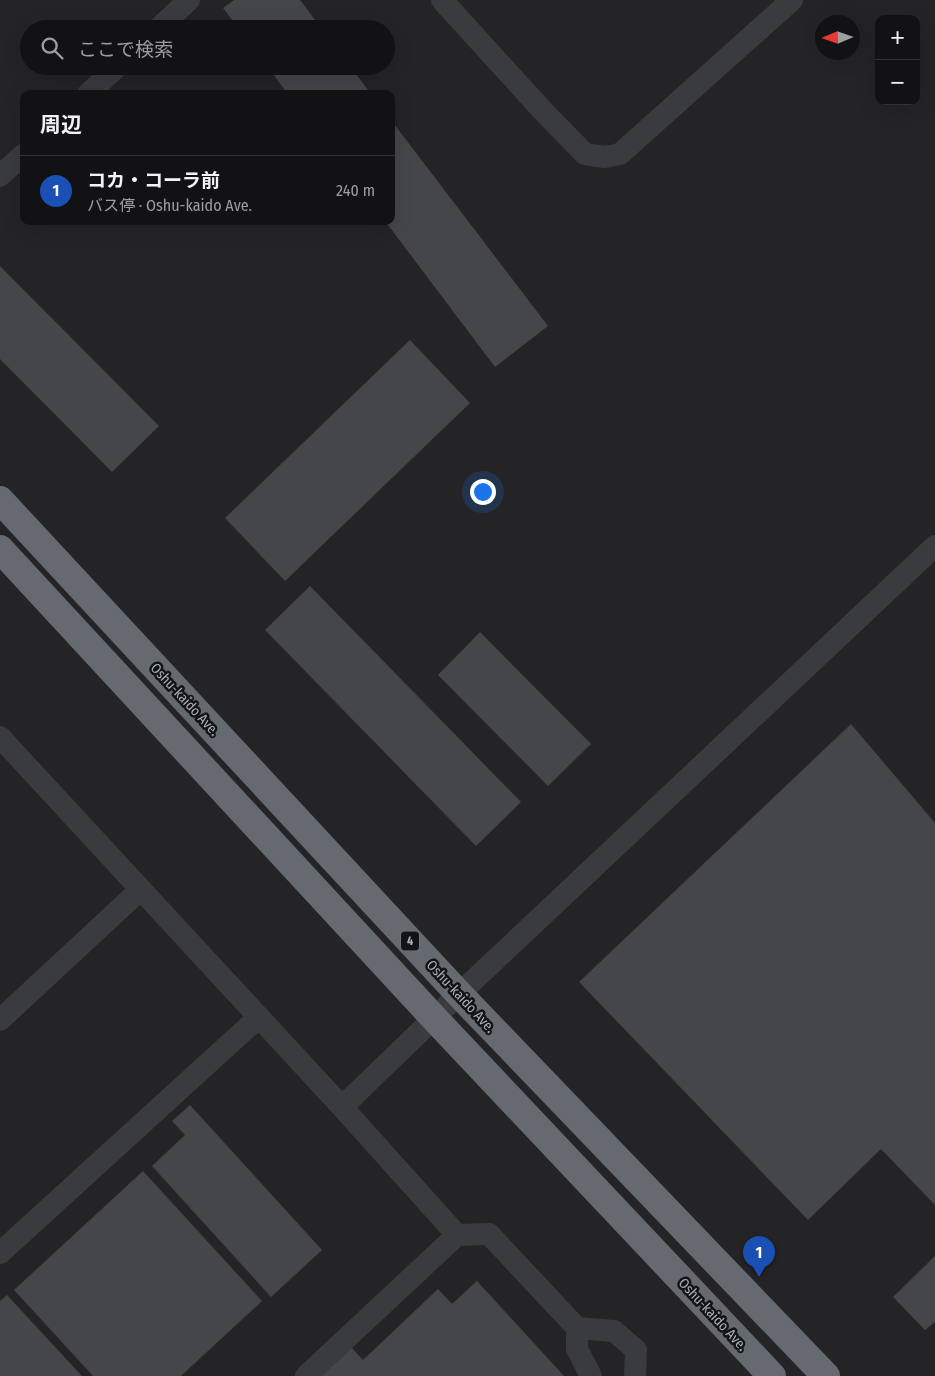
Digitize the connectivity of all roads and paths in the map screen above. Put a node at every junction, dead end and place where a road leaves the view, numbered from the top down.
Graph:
1 (190, 0) edge
2 (442, 0) edge
3 (792, 0) edge
4 (168, 20) edge
5 (108, 75) edge
6 (92, 90) edge
7 (20, 158) edge
8 (0, 176) edge
9 (0, 500) edge
10 (935, 546) edge
11 (0, 549) edge
12 (0, 737) edge
13 (140, 890) junction
14 (458, 994) junction
15 (259, 1017) junction
16 (434, 1018) junction
17 (0, 1020) edge
18 (342, 1107) junction
19 (457, 1236) junction
20 (0, 1253) edge
21 (577, 1328) junction
22 (306, 1376) edge
23 (591, 1376) edge
24 (635, 1376) edge
25 (772, 1376) edge
26 (826, 1376) edge

1 - 4 street
2 - 3 street
5 - 6 street
7 - 8 street
9 - 14 highway, Oshu-kaido Ave. / 4
10 - 14 street
11 - 16 highway, Oshu-kaido Ave.
12 - 13 street
13 - 15 street
13 - 17 street
14 - 16 street
14 - 26 highway, Oshu-kaido Ave. / 4
15 - 18 street
15 - 20 street
16 - 18 street
16 - 25 highway, Oshu-kaido Ave.
18 - 19 street
19 - 21 street
19 - 22 street
21 - 23 street
21 - 24 street

